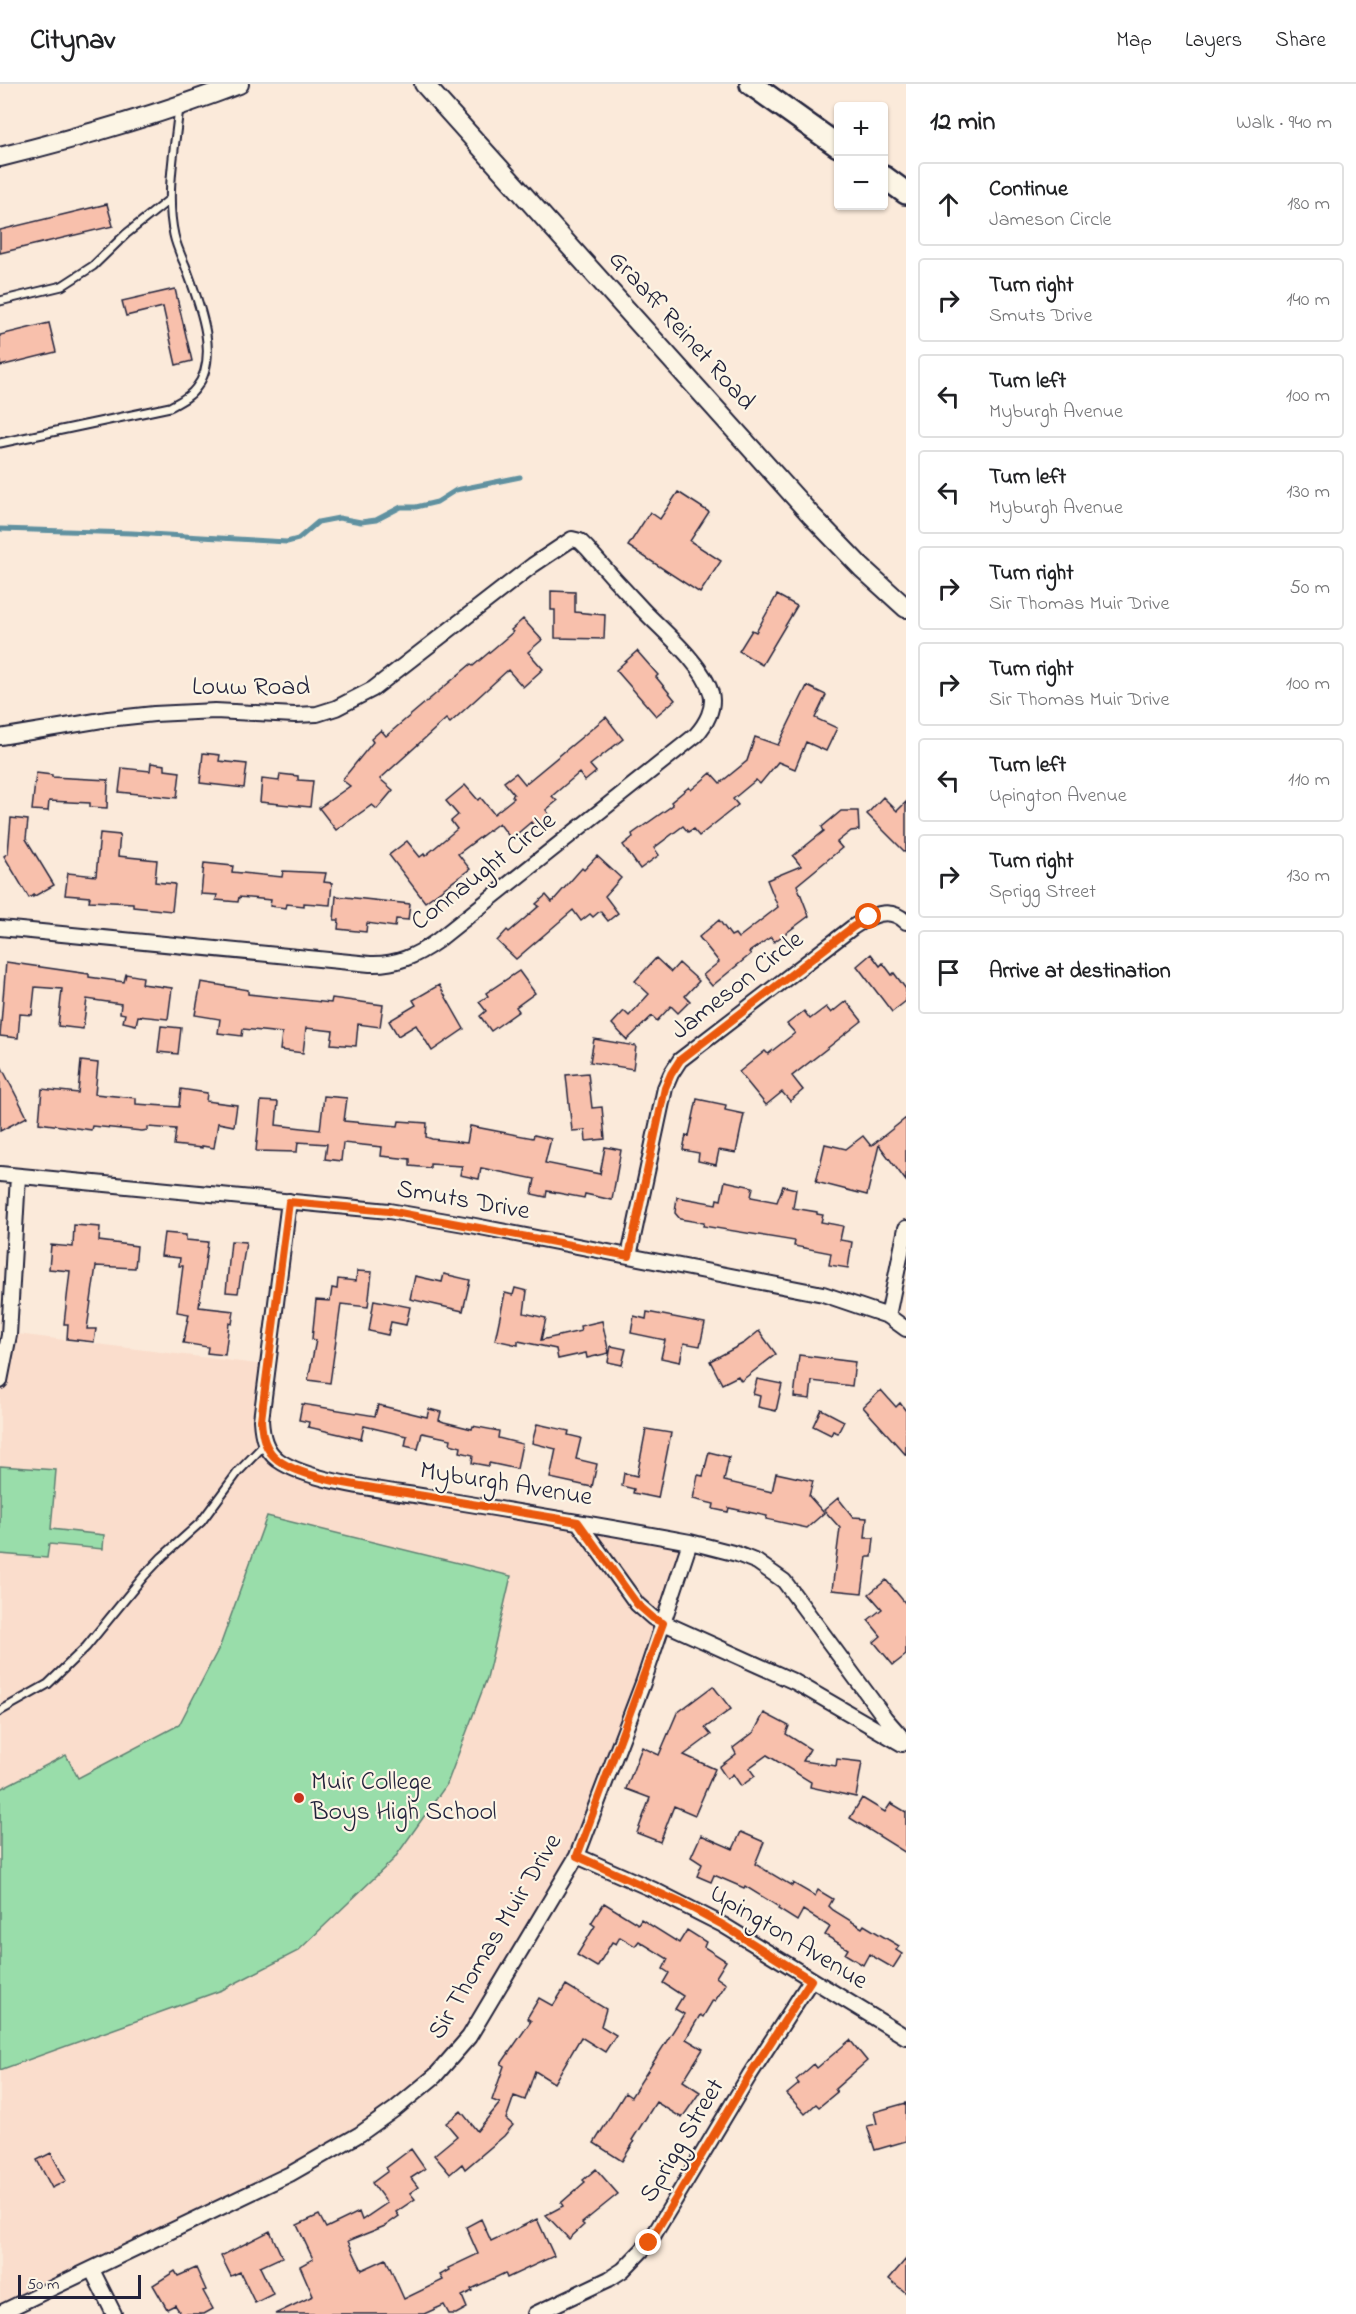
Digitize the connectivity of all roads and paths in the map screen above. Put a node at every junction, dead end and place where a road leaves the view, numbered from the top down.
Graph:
1 (239, 84) edge
2 (424, 84) edge
3 (752, 84) edge
4 (179, 107) junction
5 (834, 143) edge
6 (0, 157) edge
7 (888, 180) edge
8 (906, 193) edge
9 (170, 199) junction
10 (0, 301) edge
11 (0, 443) edge
12 (558, 547) joint
13 (906, 608) edge
14 (0, 737) edge
15 (906, 922) edge
16 (0, 928) edge
17 (0, 1174) edge
18 (18, 1176) junction
19 (289, 1202) junction
20 (906, 1228) edge
21 (629, 1256) junction
22 (888, 1316) junction
23 (906, 1329) edge
24 (0, 1381) edge
25 (265, 1444) junction
26 (578, 1522) junction
27 (690, 1542) junction
28 (663, 1623) junction
29 (0, 1711) edge
30 (906, 1744) edge
31 (577, 1856) junction
32 (811, 1980) junction
33 (906, 2037) edge
34 (92, 2270) junction
35 (0, 2313) edge
36 (114, 2314) edge
37 (535, 2314) edge

1 - 4 main road
2 - 13 main road, Graaff Reinet Road
3 - 5 main road
4 - 6 main road
4 - 9 lane
7 - 8 main road
9 - 10 lane
9 - 11 lane
12 - 14 street, Louw Road
12 - 16 street, Connaught Circle
15 - 21 street, Jameson Circle
17 - 18 street, Smuts Drive
18 - 19 street, Smuts Drive
18 - 24 street
19 - 21 street, Smuts Drive
19 - 25 street
20 - 22 street
21 - 22 street, Smuts Drive
22 - 23 street, Smuts Drive
25 - 26 street, Myburgh Avenue
25 - 29 lane
26 - 27 street, Myburgh Avenue
26 - 28 street
27 - 28 street, Sir Thomas Muir Drive
27 - 30 street, Myburgh Avenue
28 - 30 street
28 - 31 street, Sir Thomas Muir Drive
31 - 32 street, Upington Avenue
31 - 34 street, Sir Thomas Muir Drive
32 - 33 street, Upington Avenue
32 - 37 street, Sprigg Street
34 - 35 street, Sir Thomas Muir Drive
34 - 36 street

